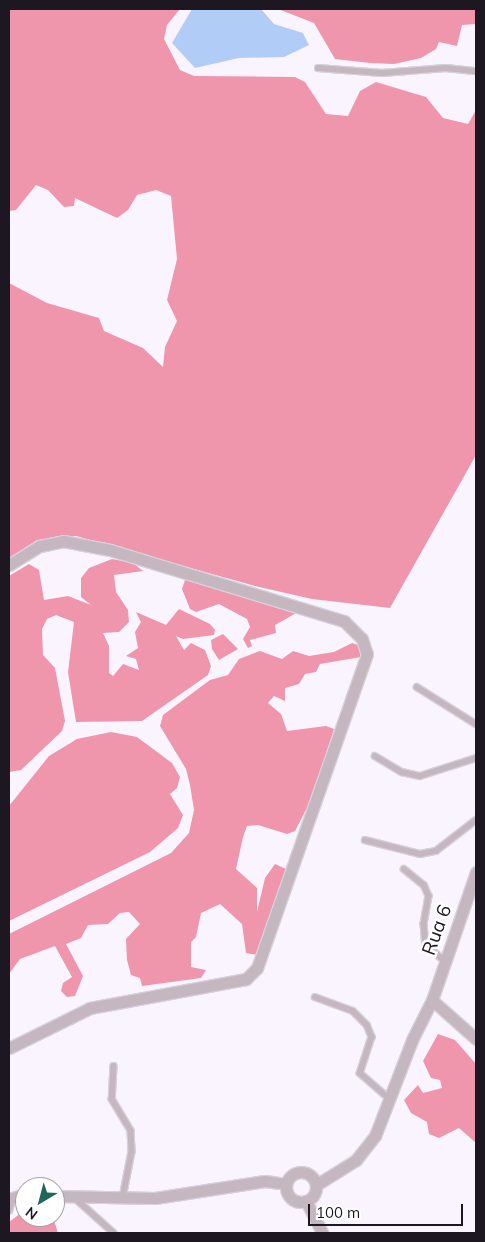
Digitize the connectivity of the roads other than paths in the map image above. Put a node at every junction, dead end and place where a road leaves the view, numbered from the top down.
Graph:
1 (318, 68) dead end
2 (476, 71) edge
3 (9, 565) edge
4 (417, 687) dead end
5 (476, 724) edge
6 (375, 756) dead end
7 (476, 758) edge
8 (476, 820) edge
9 (365, 840) dead end
10 (404, 869) dead end
11 (476, 872) edge
12 (445, 961) junction
13 (315, 997) dead end
14 (432, 1000) junction
15 (476, 1038) edge
16 (9, 1048) edge
17 (114, 1066) dead end
18 (390, 1098) junction
19 (286, 1184) junction
20 (316, 1185) junction
21 (65, 1197) edge
22 (73, 1197) junction
23 (11, 1198) edge
24 (123, 1198) junction
25 (306, 1201) junction
26 (9, 1211) edge
27 (114, 1233) edge
28 (322, 1233) edge

1 - 2 lane
3 - 16 street
4 - 5 lane
6 - 7 lane
8 - 9 lane
10 - 12 lane
11 - 12 street, Rua 6
12 - 14 street, Rua 6
13 - 18 lane
14 - 15 street
14 - 18 street, Rua 6
17 - 24 lane
18 - 20 street, Rua 6
19 - 20 street
19 - 24 street
19 - 25 street
20 - 25 street
21 - 22 street
22 - 24 street
22 - 27 lane
23 - 26 lane
25 - 28 street

